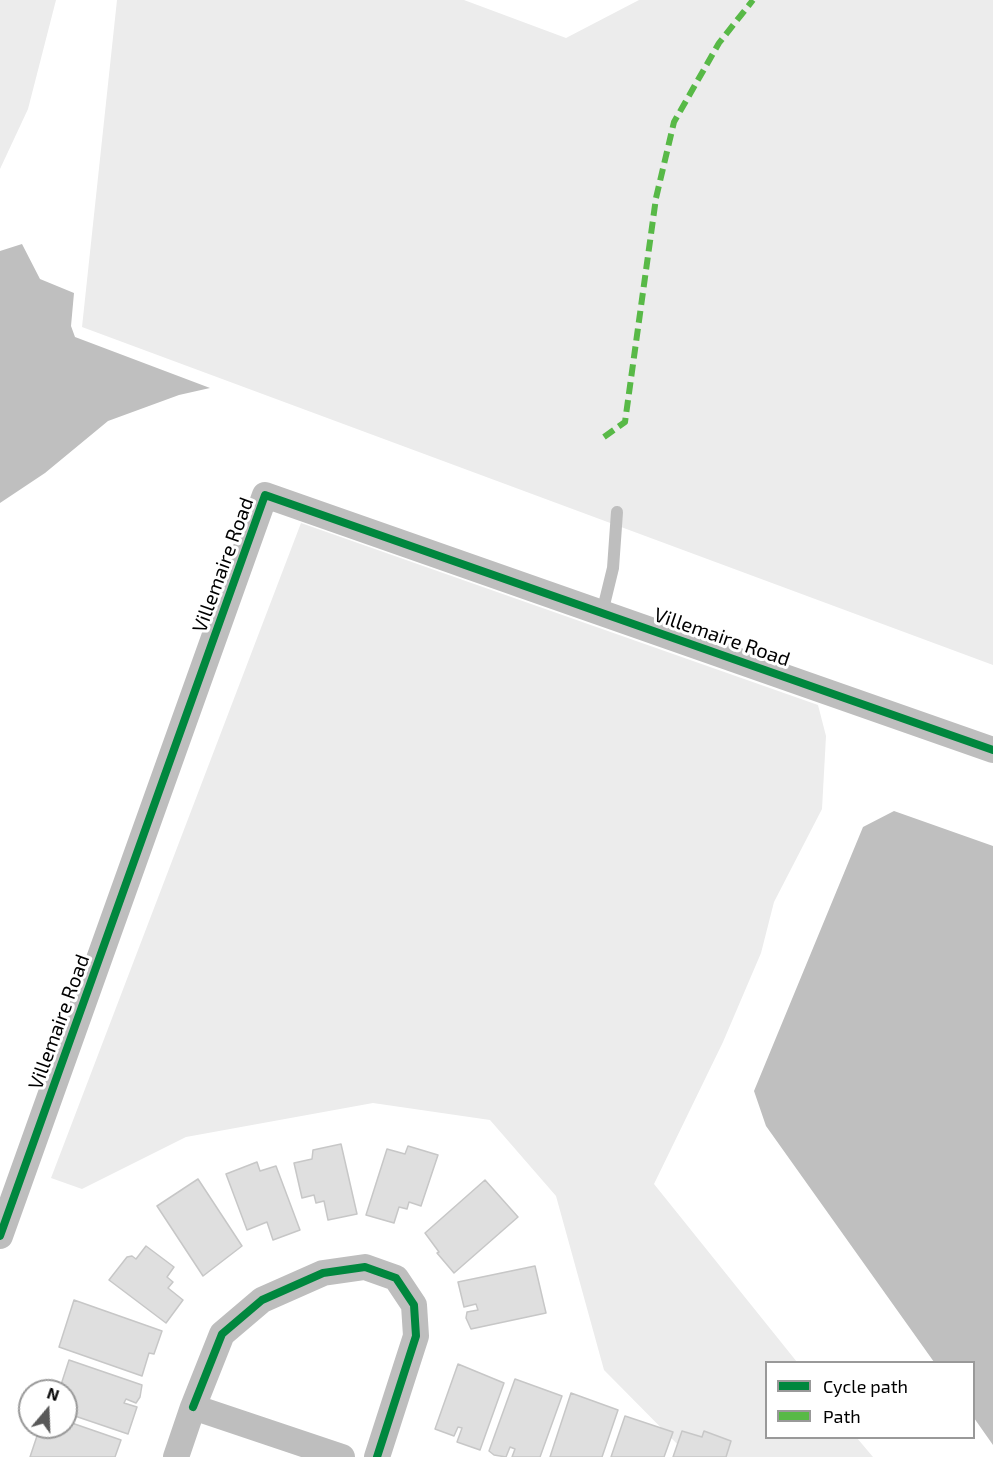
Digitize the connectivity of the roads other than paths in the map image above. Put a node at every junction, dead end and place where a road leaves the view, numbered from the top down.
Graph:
1 (617, 512) dead end
2 (602, 613) junction
3 (993, 750) edge
4 (0, 1236) edge
5 (193, 1407) junction
6 (176, 1457) edge
7 (342, 1457) edge
8 (377, 1457) edge

1 - 2 lane
2 - 3 street, Villemaire Road
2 - 4 street, Villemaire Road
5 - 6 street
5 - 7 street
5 - 8 street

